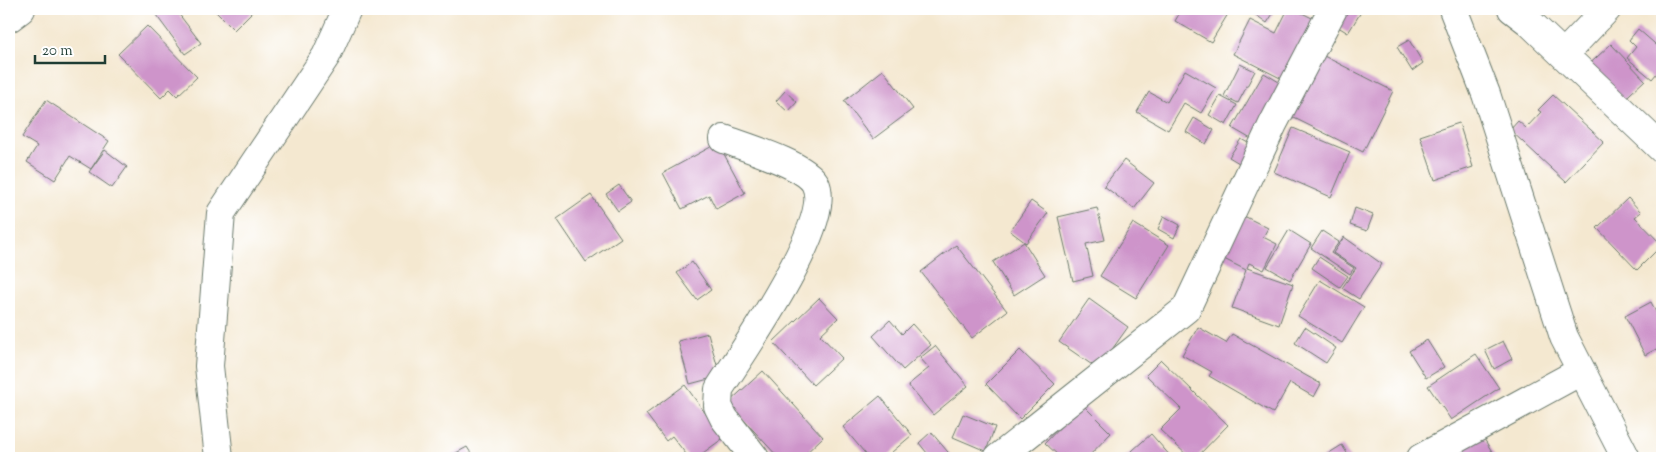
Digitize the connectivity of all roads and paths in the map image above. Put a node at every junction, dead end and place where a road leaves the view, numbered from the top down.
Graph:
1 (21, 9) edge
2 (348, 9) edge
3 (1333, 9) edge
4 (1453, 9) edge
5 (1512, 9) edge
6 (1606, 9) edge
7 (9, 18) edge
8 (1564, 54) junction
9 (724, 139) dead end
10 (1662, 149) edge
11 (1581, 371) junction
12 (219, 458) edge
13 (755, 458) edge
14 (998, 458) edge
15 (1421, 458) edge
16 (1626, 458) edge

1 - 7 street
2 - 12 street
3 - 14 street
4 - 11 street
5 - 8 street
6 - 8 street
8 - 10 street
9 - 13 street
11 - 15 street
11 - 16 street

